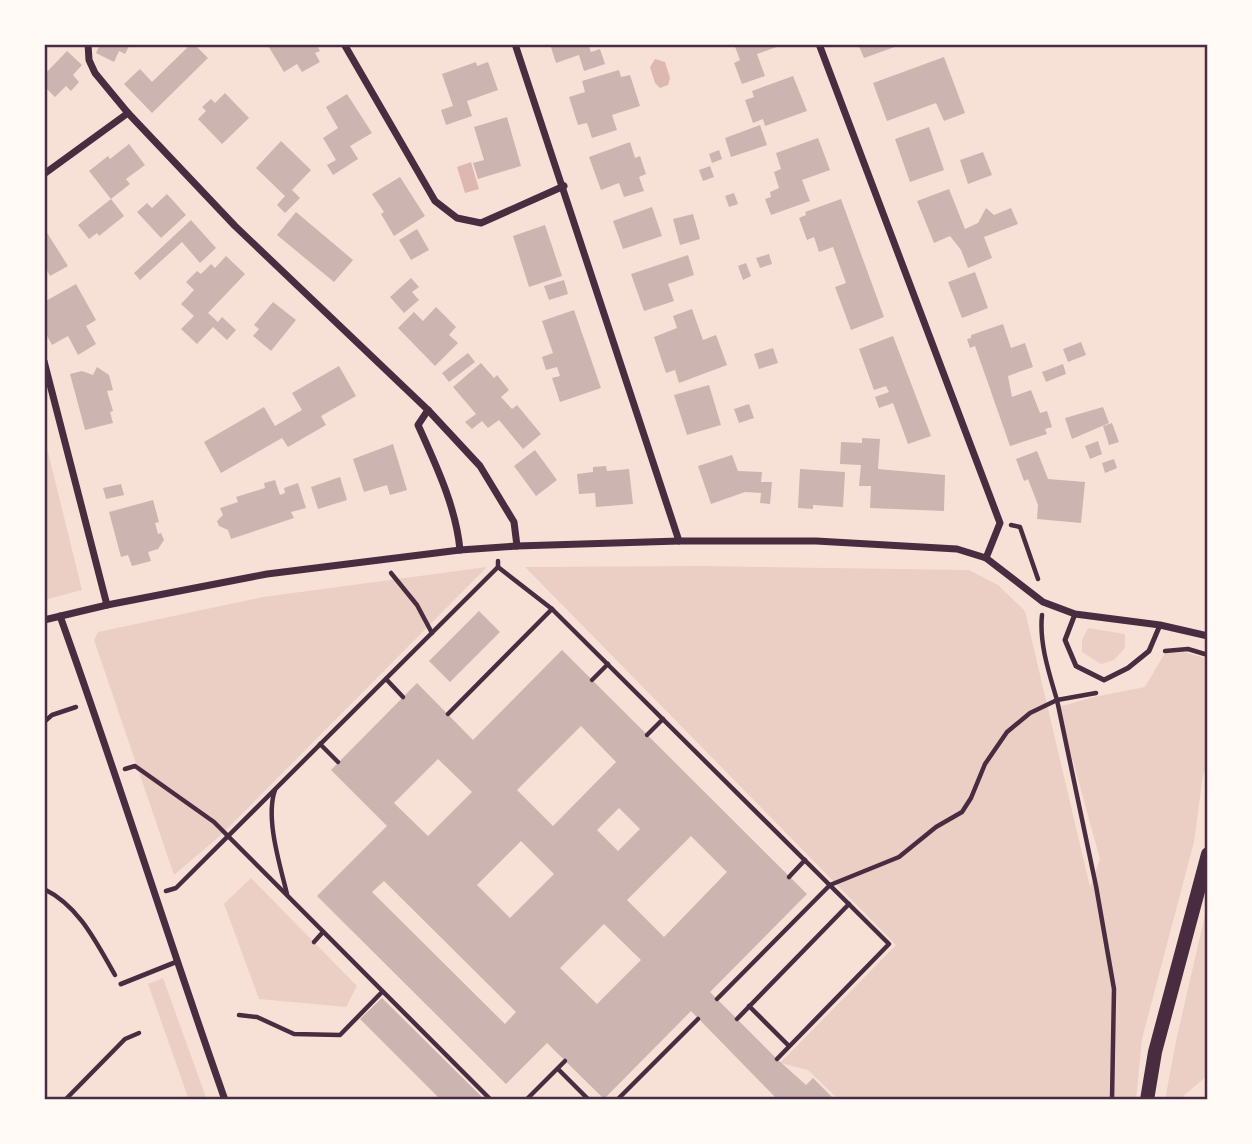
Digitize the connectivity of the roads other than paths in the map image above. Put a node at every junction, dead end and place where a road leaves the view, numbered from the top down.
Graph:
1 (88, 44) edge
2 (344, 44) edge
3 (515, 44) edge
4 (819, 44) edge
5 (128, 113) junction
6 (44, 174) edge
7 (564, 186) junction
8 (44, 360) edge
9 (428, 410) junction
10 (679, 541) junction
11 (517, 546) junction
12 (460, 550) junction
13 (986, 558) junction
14 (107, 605) junction
15 (1075, 614) junction
16 (60, 616) junction
17 (44, 620) edge
18 (1160, 625) junction
19 (1208, 636) edge
20 (1208, 854) edge
21 (176, 962) junction
22 (121, 984) road end
23 (225, 1100) edge
24 (1147, 1100) edge

1 - 5 street
2 - 7 street
3 - 7 street
4 - 13 street
5 - 6 street
5 - 9 street
7 - 10 street
8 - 14 street
9 - 11 street
9 - 12 street
10 - 11 street
10 - 13 street
11 - 12 street
12 - 14 street
13 - 15 street
14 - 16 street
15 - 18 street
15 - 18 lane
16 - 17 street
16 - 21 street
18 - 19 street
20 - 24 main road
21 - 22 lane
21 - 23 street

